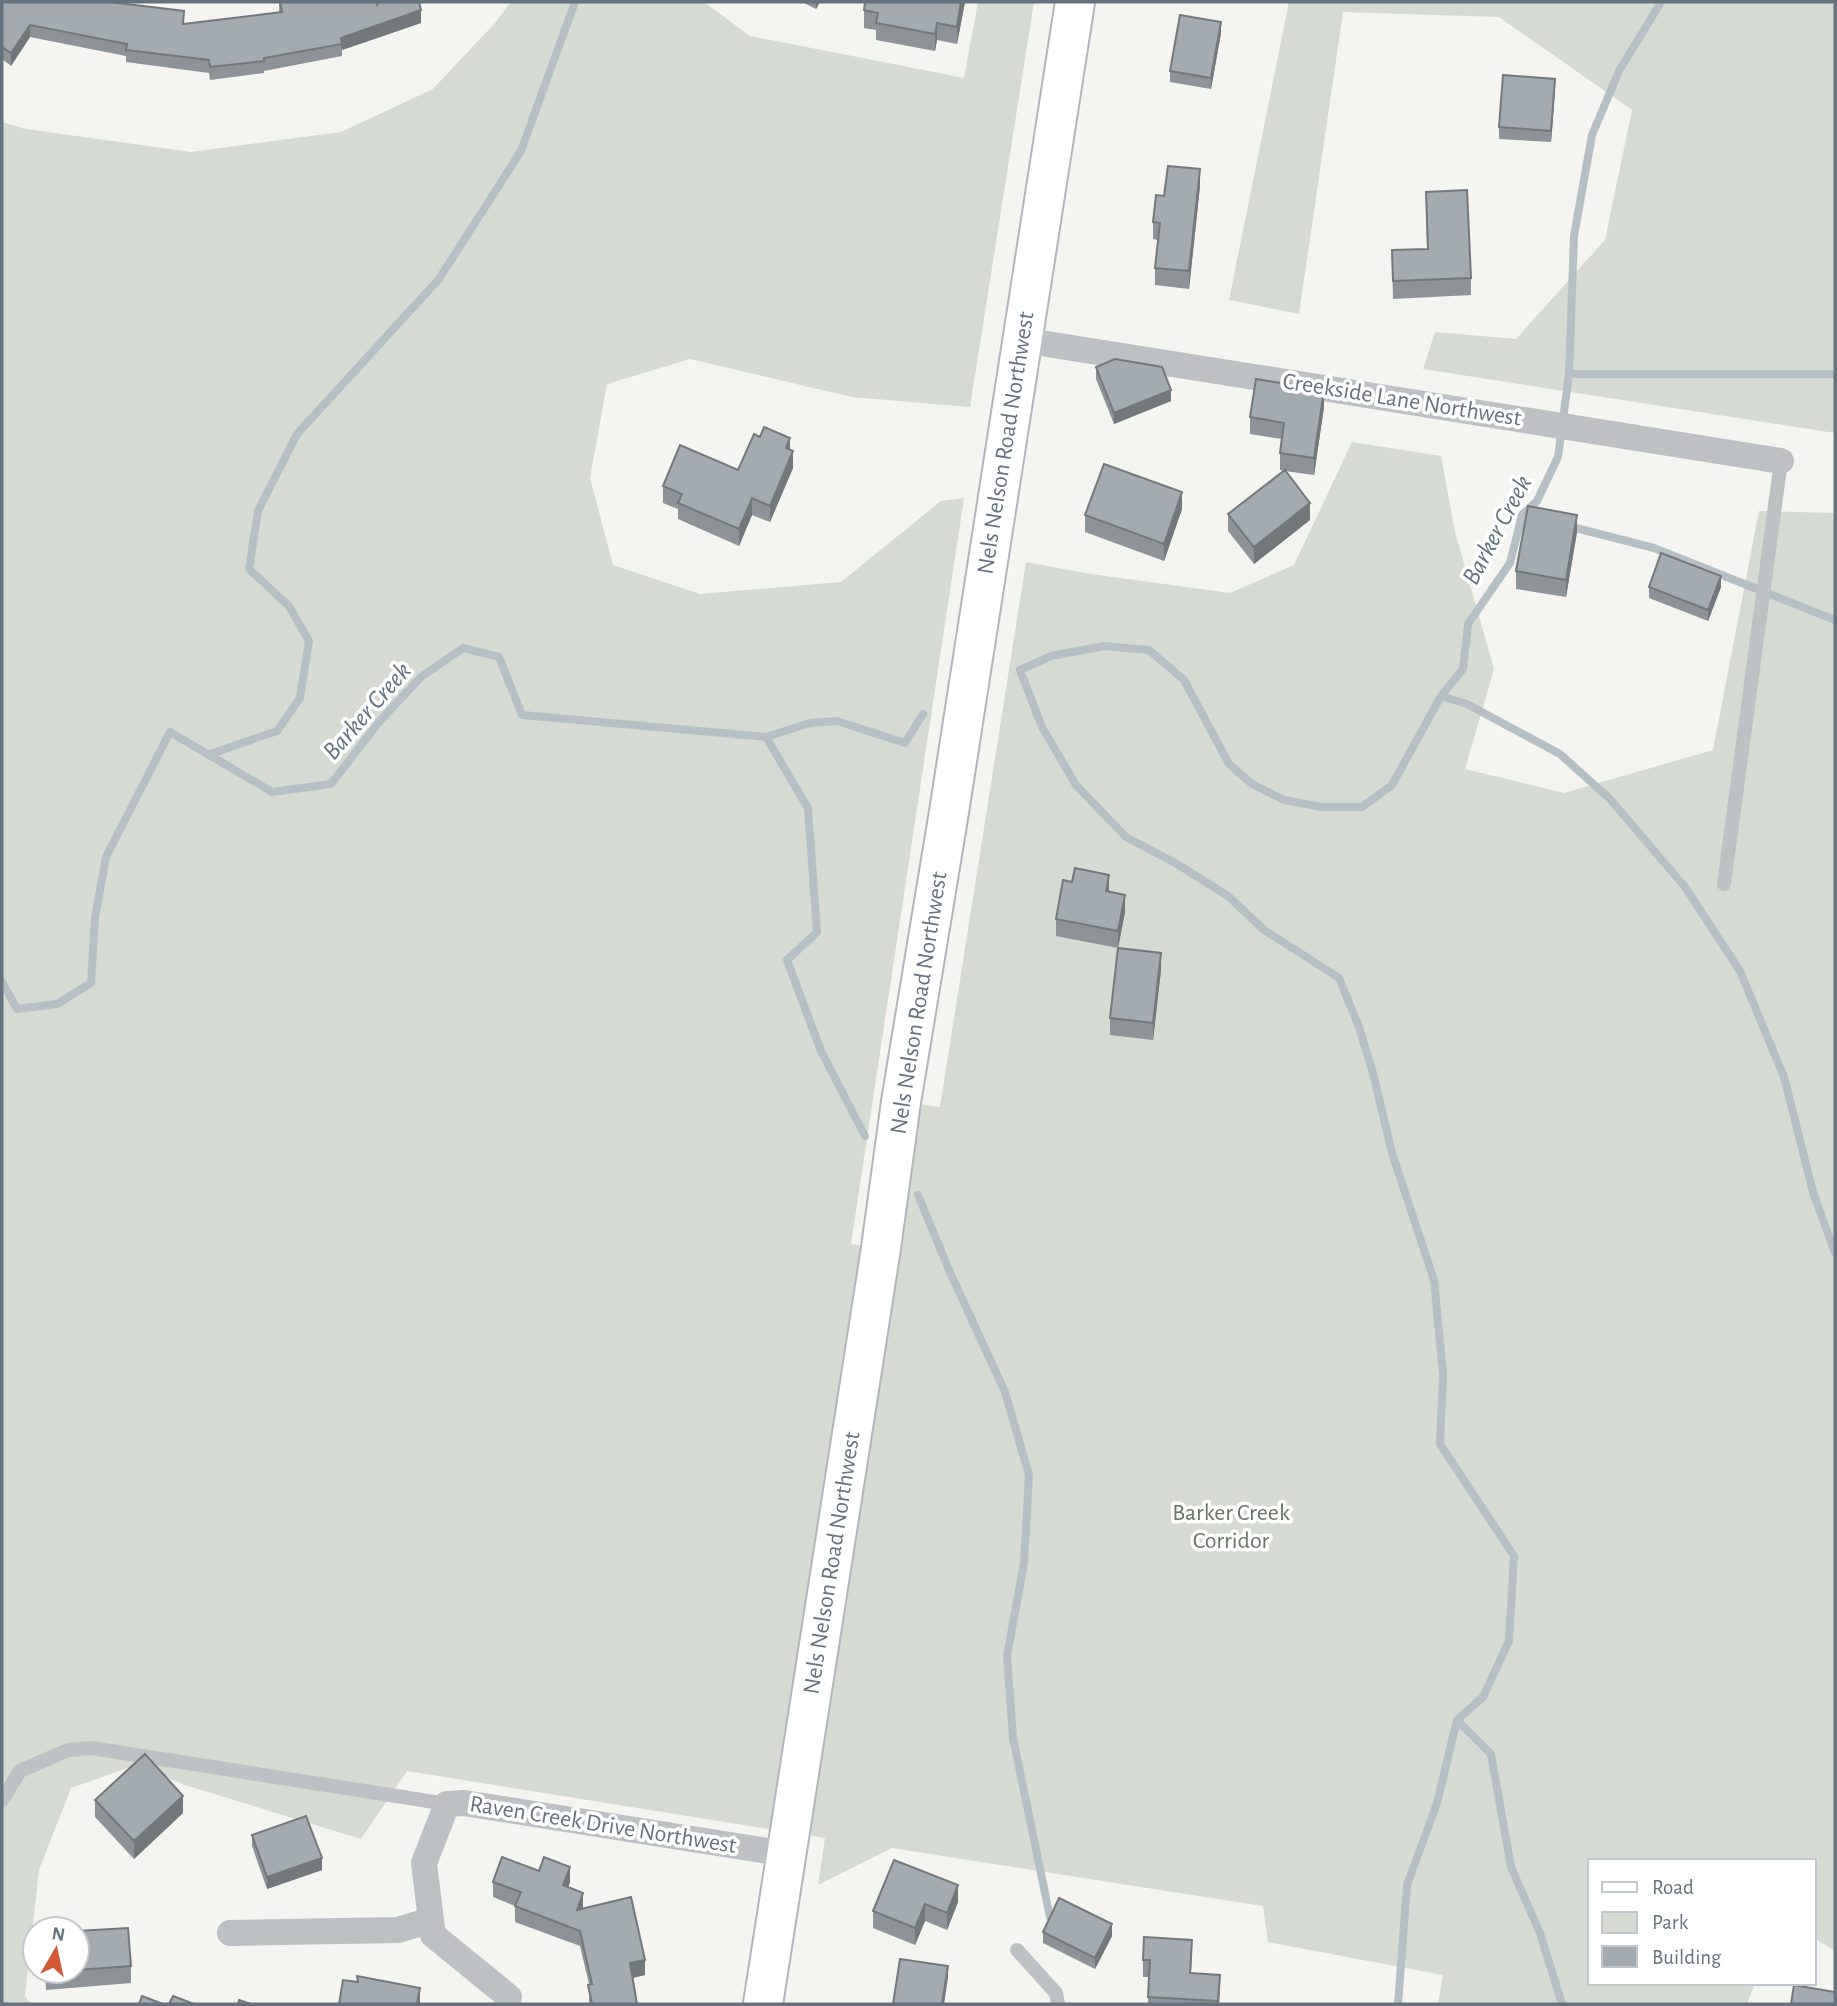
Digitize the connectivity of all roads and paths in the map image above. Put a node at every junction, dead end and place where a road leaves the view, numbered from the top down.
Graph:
1 (1075, 2) edge
2 (1022, 340) junction
3 (1782, 461) joint
4 (1724, 884) dead end
5 (2, 1800) edge
6 (447, 1804) junction
7 (787, 1854) junction
8 (432, 1927) junction
9 (230, 1933) dead end
10 (1017, 1950) dead end
11 (509, 1997) dead end
12 (763, 2004) edge
13 (1058, 2004) edge

1 - 2 street, Nels Nelson Road Northwest
2 - 3 street, Creekside Lane Northwest
2 - 7 street, Nels Nelson Road Northwest
3 - 4 lane
5 - 6 lane
6 - 7 street, Raven Creek Drive Northwest
6 - 8 street, Raven Creek Drive Northwest
7 - 12 street, Nels Nelson Road Northwest
8 - 9 street
8 - 11 street
10 - 13 lane

